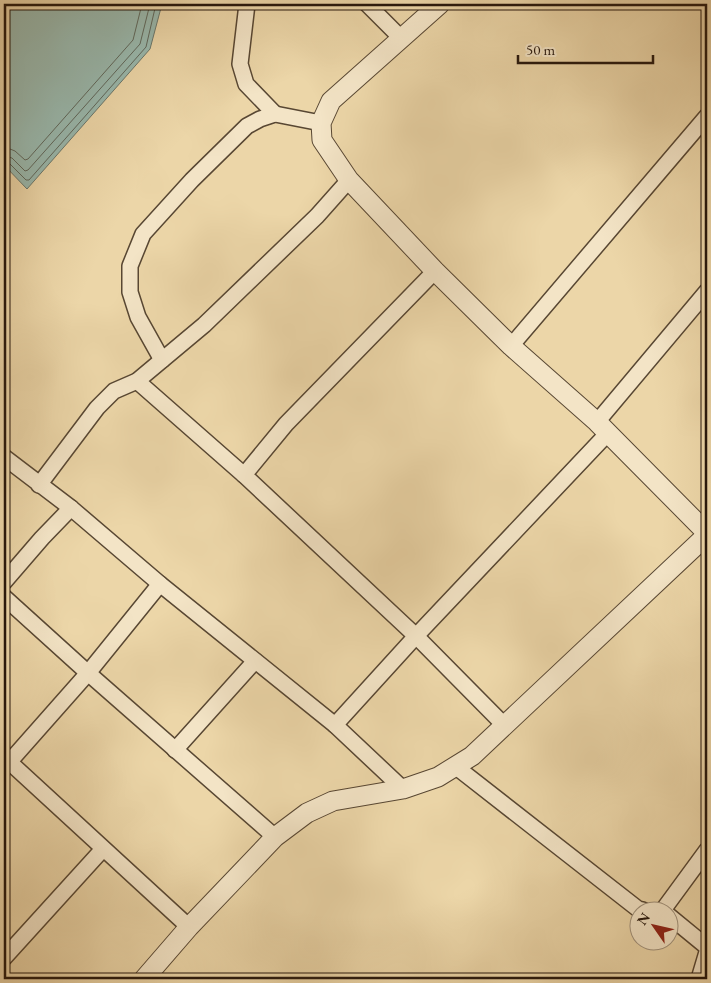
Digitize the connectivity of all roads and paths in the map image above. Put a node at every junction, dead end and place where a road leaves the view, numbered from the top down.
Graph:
1 (247, 4) edge
2 (367, 4) edge
3 (440, 4) edge
4 (401, 38) junction
5 (275, 114) junction
6 (707, 116) edge
7 (321, 123) junction
8 (349, 180) junction
9 (435, 271) junction
10 (707, 291) edge
11 (511, 346) junction
12 (162, 360) junction
13 (137, 380) junction
14 (603, 428) junction
15 (4, 457) edge
16 (244, 475) junction
17 (39, 485) junction
18 (71, 508) junction
19 (707, 534) edge
20 (4, 582) edge
21 (160, 584) junction
22 (4, 597) edge
23 (416, 636) junction
24 (255, 661) junction
25 (88, 673) junction
26 (335, 725) junction
27 (504, 726) junction
28 (175, 750) junction
29 (5, 762) edge
30 (455, 766) junction
31 (403, 789) junction
32 (275, 837) junction
33 (103, 850) junction
34 (707, 850) edge
35 (670, 900) edge
36 (628, 901) edge
37 (678, 923) edge
38 (189, 927) junction
39 (707, 947) edge
40 (707, 952) edge
41 (4, 958) edge
42 (144, 979) edge
43 (699, 979) edge

1 - 5 street
2 - 4 street
3 - 4 street
4 - 7 street
5 - 7 street
5 - 12 street
6 - 11 street
7 - 8 street
8 - 9 street
8 - 12 street
9 - 11 street
9 - 16 street
10 - 14 street
11 - 14 street
12 - 13 street
13 - 16 street
13 - 17 street
14 - 19 street
14 - 23 street
15 - 17 street
16 - 23 street
17 - 18 street
18 - 20 street
18 - 21 street
19 - 27 street
21 - 24 street
21 - 25 street
22 - 25 street
23 - 26 street
23 - 27 street
24 - 26 street
24 - 28 street
25 - 28 street
25 - 29 street
26 - 31 street
27 - 30 street
28 - 32 street
29 - 33 street
30 - 31 street
30 - 36 street
31 - 32 street
32 - 38 street
33 - 38 street
33 - 41 street
34 - 35 street
37 - 39 street
38 - 42 street
40 - 43 street

